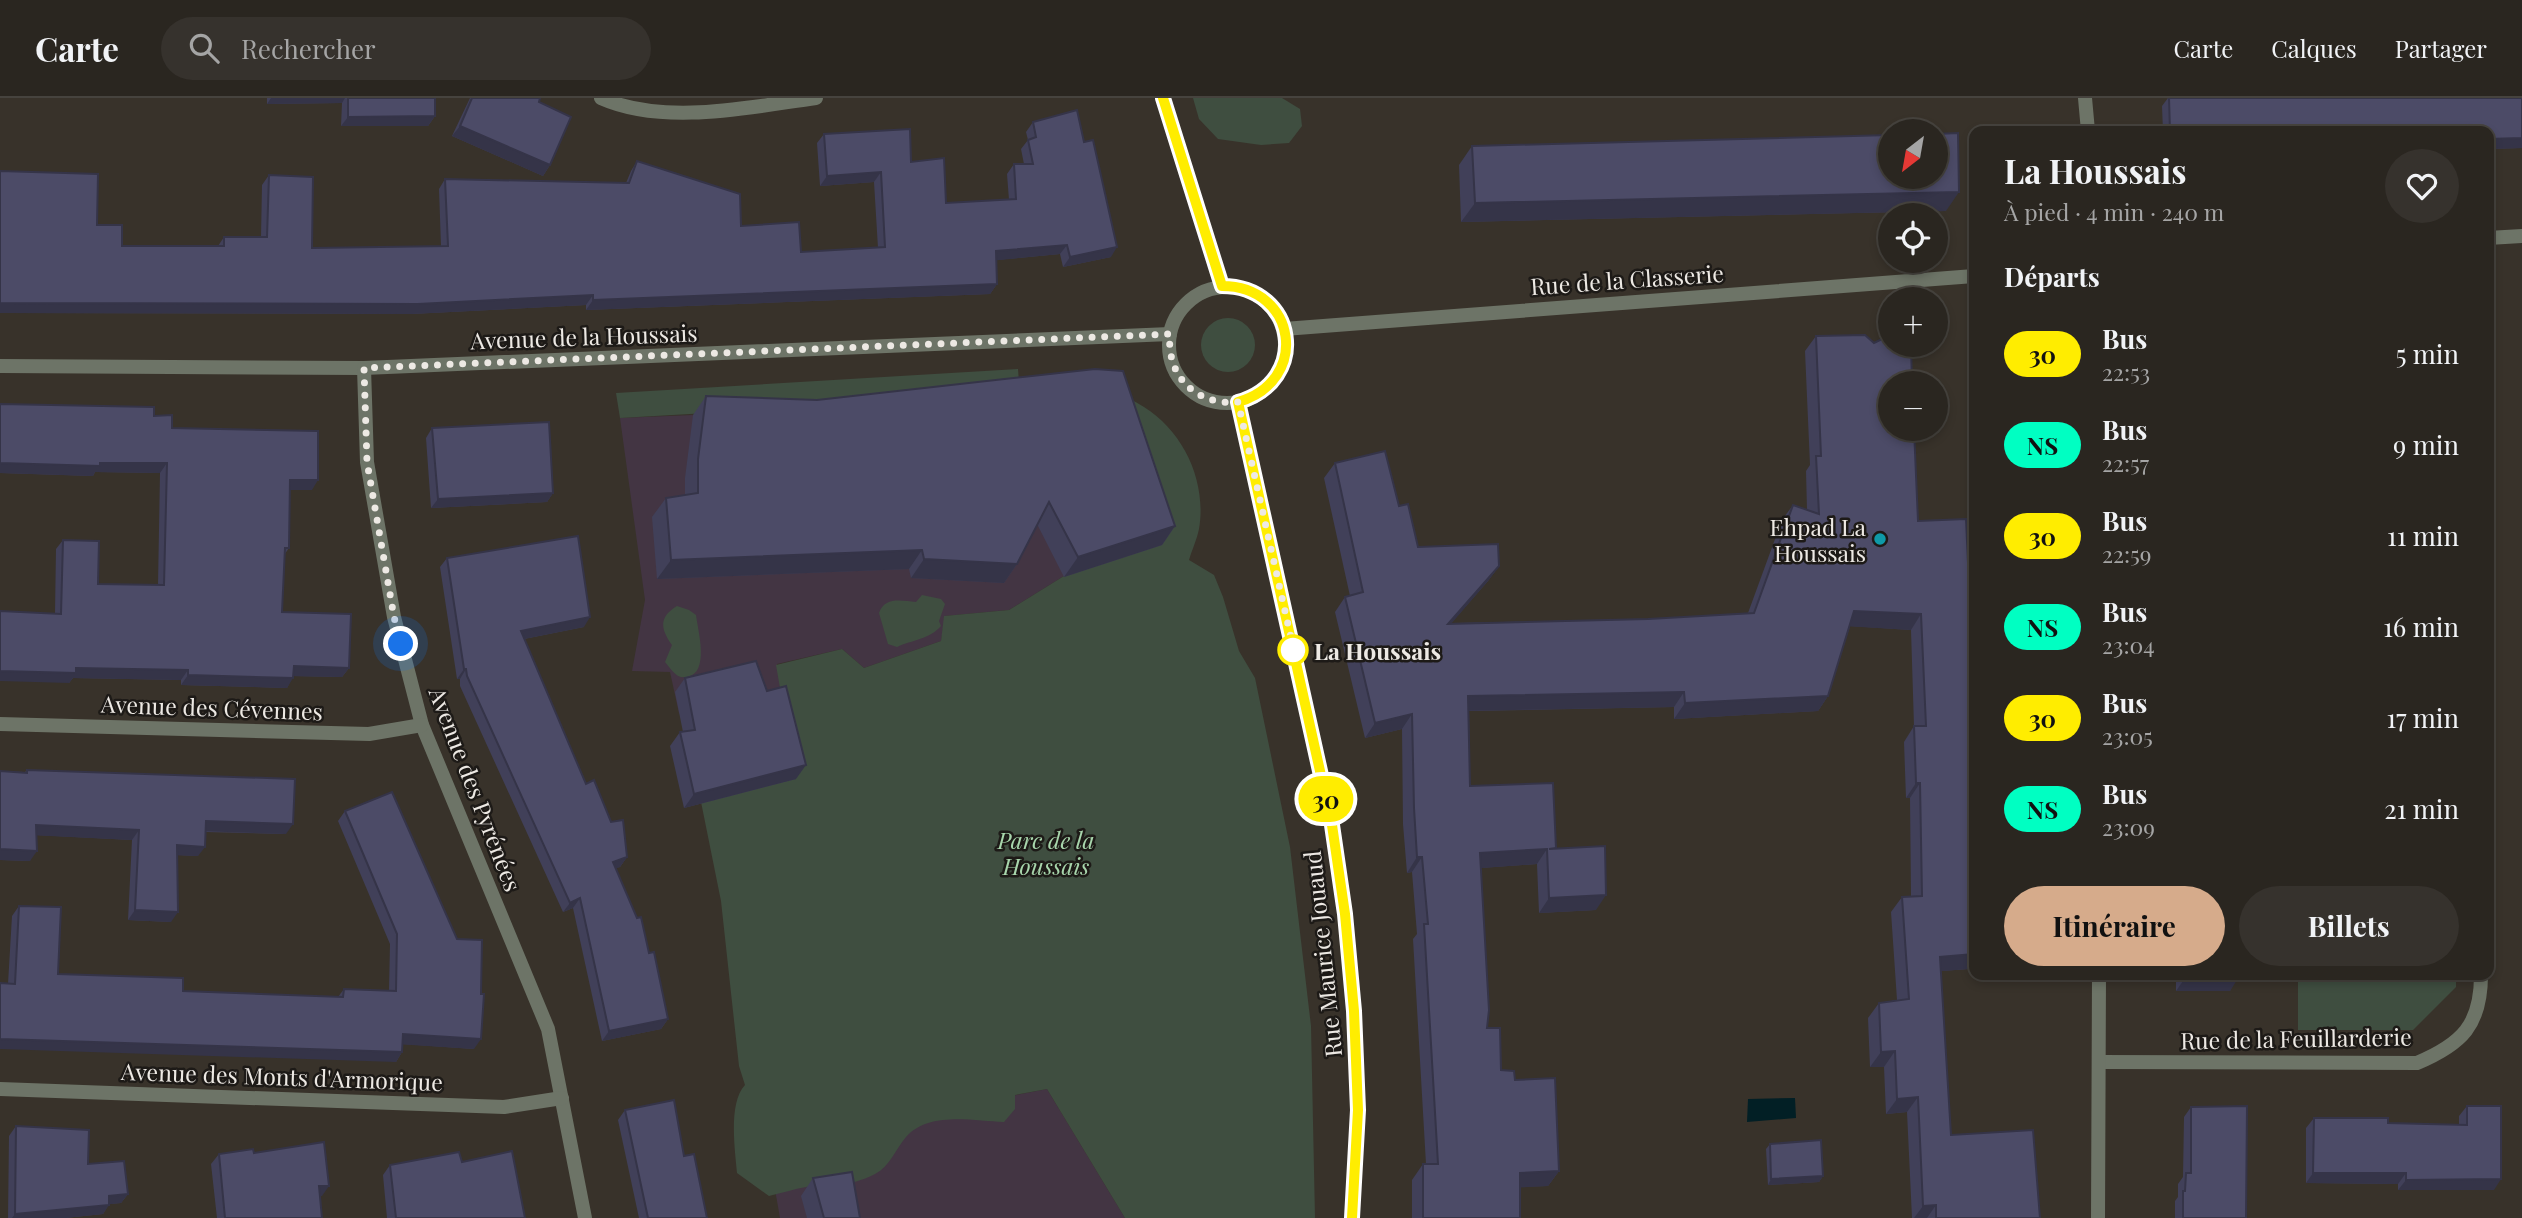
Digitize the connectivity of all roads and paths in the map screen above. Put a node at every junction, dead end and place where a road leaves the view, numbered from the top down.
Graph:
1 (601, 98) edge
2 (816, 98) edge
3 (1163, 98) edge
4 (2085, 98) edge
5 (2088, 126) edge
6 (2522, 236) edge
7 (2494, 238) edge
8 (1969, 276) edge
9 (1222, 286) junction
10 (1284, 329) junction
11 (1170, 334) junction
12 (0, 366) edge
13 (364, 368) junction
14 (1238, 402) junction
15 (0, 724) edge
16 (422, 725) junction
17 (2099, 980) edge
18 (2481, 980) edge
19 (2099, 1062) junction
20 (0, 1089) edge
21 (562, 1098) junction
22 (585, 1218) edge
23 (1352, 1218) edge
24 (2098, 1218) edge

1 - 2 street
3 - 9 street
4 - 5 street
6 - 7 street
8 - 10 street, Rue de la Classerie
9 - 10 street
9 - 11 street
10 - 14 street
11 - 13 street, Avenue de la Houssais
11 - 14 street
12 - 13 street, Avenue de la Houssais
13 - 16 street, Avenue des Pyrénées
14 - 23 street, Rue Maurice Jouaud
15 - 16 street, Avenue des Cévennes
16 - 21 street, Avenue des Pyrénées
17 - 19 street
18 - 19 street, Rue de la Feuillarderie
19 - 24 street
20 - 21 street, Avenue des Monts d'Armorique
21 - 22 street, Avenue des Pyrénées

